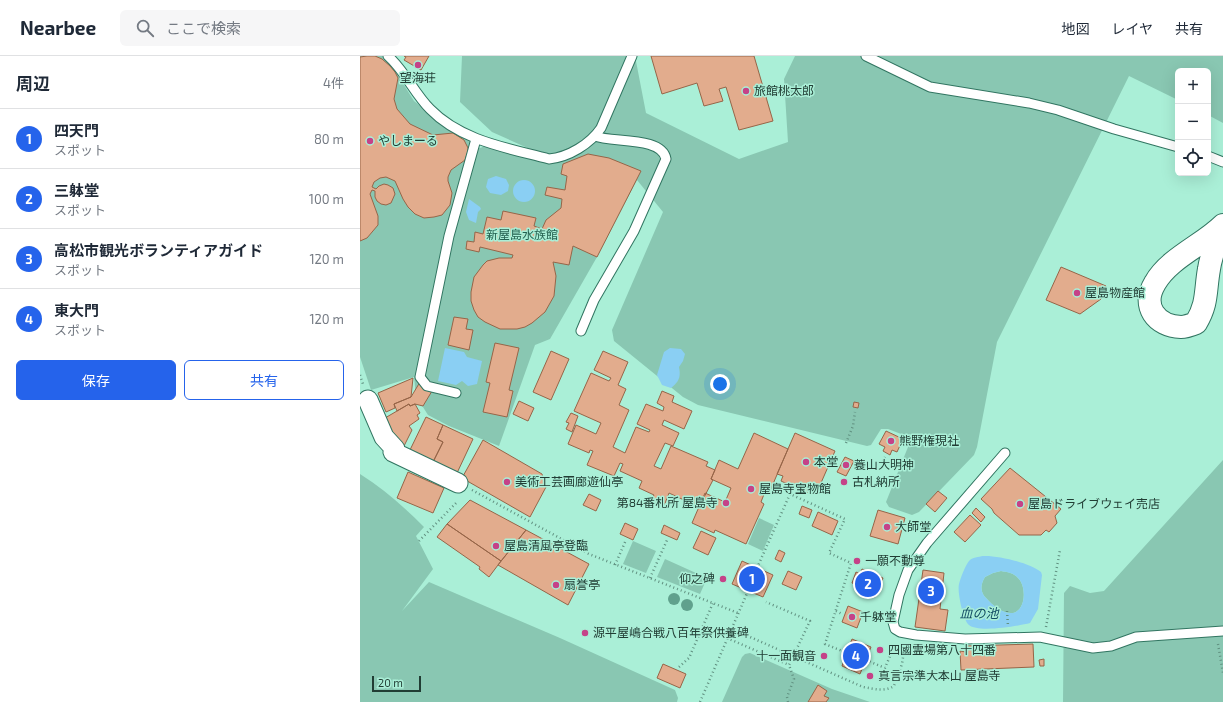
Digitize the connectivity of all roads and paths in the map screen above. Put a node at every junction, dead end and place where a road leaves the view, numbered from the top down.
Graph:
1 (388, 56) edge
2 (632, 56) edge
3 (866, 56) edge
4 (595, 136) junction
5 (476, 139) junction
6 (1175, 146) edge
7 (1211, 157) edge
8 (1223, 162) edge
9 (581, 331) dead end
10 (456, 393) dead end
11 (368, 400) dead end
12 (855, 412) dead end
13 (846, 443) dead end
14 (1005, 453) dead end
15 (885, 457) dead end
16 (883, 461) dead end
17 (459, 491) junction
18 (668, 538) dead end
19 (626, 540) dead end
20 (419, 541) dead end
21 (1060, 550) dead end
22 (615, 564) junction
23 (757, 568) dead end
24 (650, 578) junction
25 (748, 591) dead end
26 (766, 602) dead end
27 (714, 603) dead end
28 (836, 611) junction
29 (1007, 611) dead end
30 (738, 613) junction
31 (842, 614) dead end
32 (732, 629) junction
33 (1008, 630) dead end
34 (1220, 632) edge
35 (902, 635) junction
36 (1040, 637) junction
37 (727, 638) junction
38 (1220, 651) junction
39 (847, 653) dead end
40 (1223, 656) edge
41 (866, 660) dead end
42 (790, 665) junction
43 (679, 667) dead end
44 (1223, 673) edge
45 (700, 702) edge
46 (788, 702) edge

1 - 5 lane
2 - 4 lane
3 - 6 lane
4 - 5 lane
4 - 9 lane
5 - 10 lane
7 - 8 lane
11 - 17 street
12 - 13 path
14 - 35 lane
15 - 16 path
17 - 20 path
17 - 22 path
18 - 24 path
19 - 22 path
21 - 36 path
22 - 24 path
23 - 28 path
24 - 30 path
25 - 30 path
26 - 42 path
27 - 43 path
28 - 31 path
28 - 39 path
29 - 33 path
30 - 32 path
32 - 35 path
32 - 37 path
34 - 36 lane
34 - 38 path
35 - 36 lane
35 - 41 path
37 - 42 path
37 - 45 path
38 - 40 path
38 - 44 path
42 - 46 path

